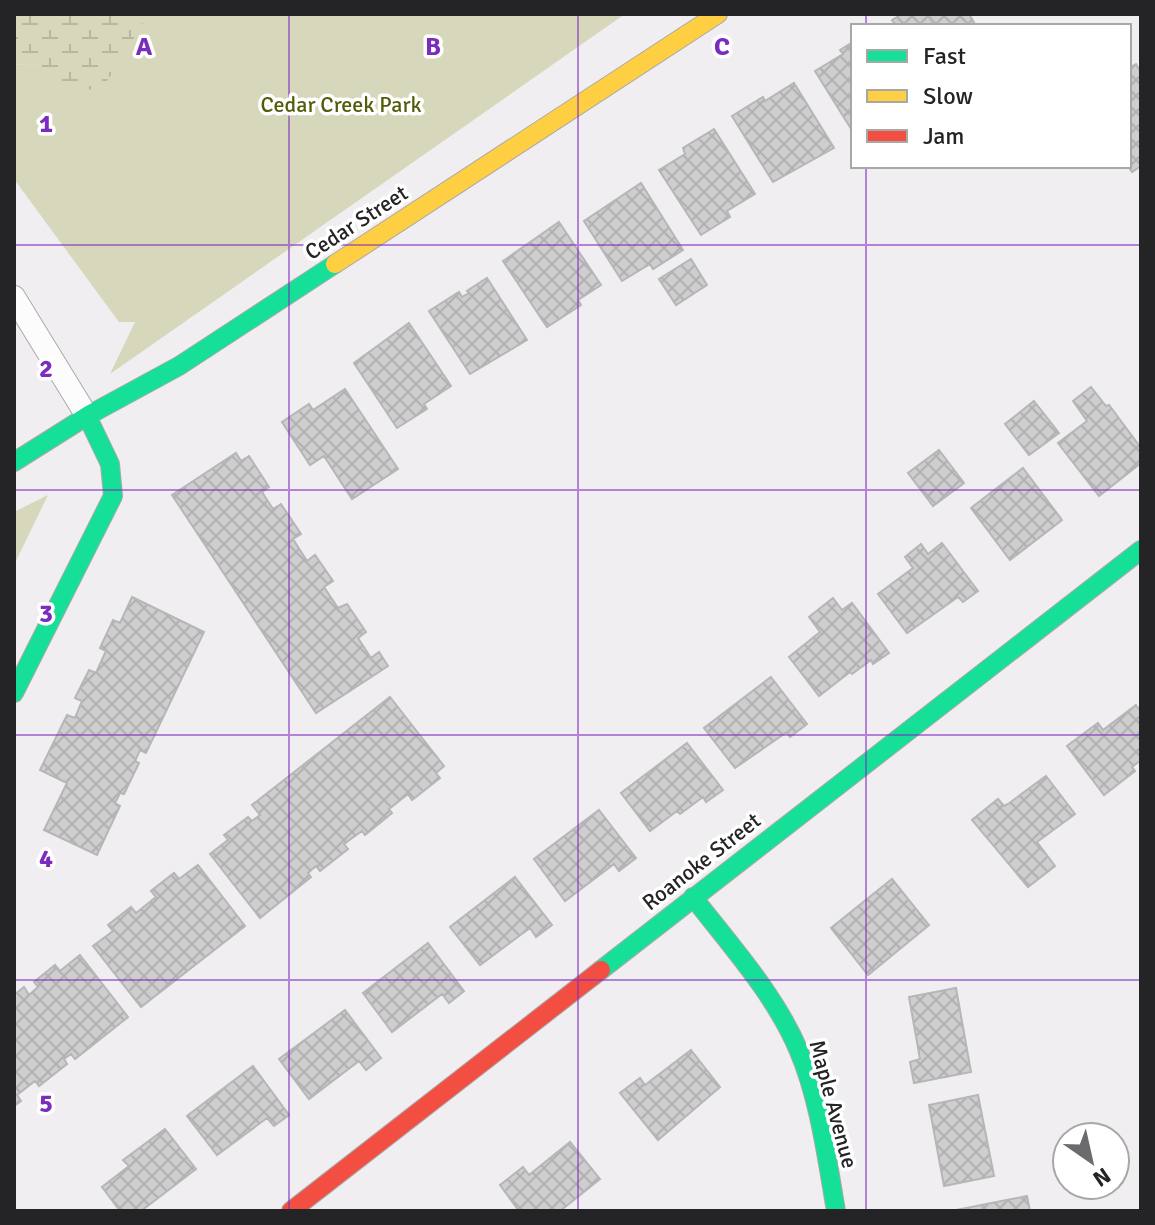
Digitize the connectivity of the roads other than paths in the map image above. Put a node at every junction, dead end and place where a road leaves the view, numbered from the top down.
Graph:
1 (718, 14) edge
2 (14, 297) edge
3 (87, 416) junction
4 (14, 462) edge
5 (1141, 550) edge
6 (14, 693) edge
7 (693, 897) junction
8 (291, 1211) edge
9 (836, 1211) edge

1 - 3 street, Cedar Street
2 - 3 lane
3 - 4 street, Cedar Street
3 - 6 street
5 - 7 street, Roanoke Street
7 - 8 street, Roanoke Street
7 - 9 street, Maple Avenue

